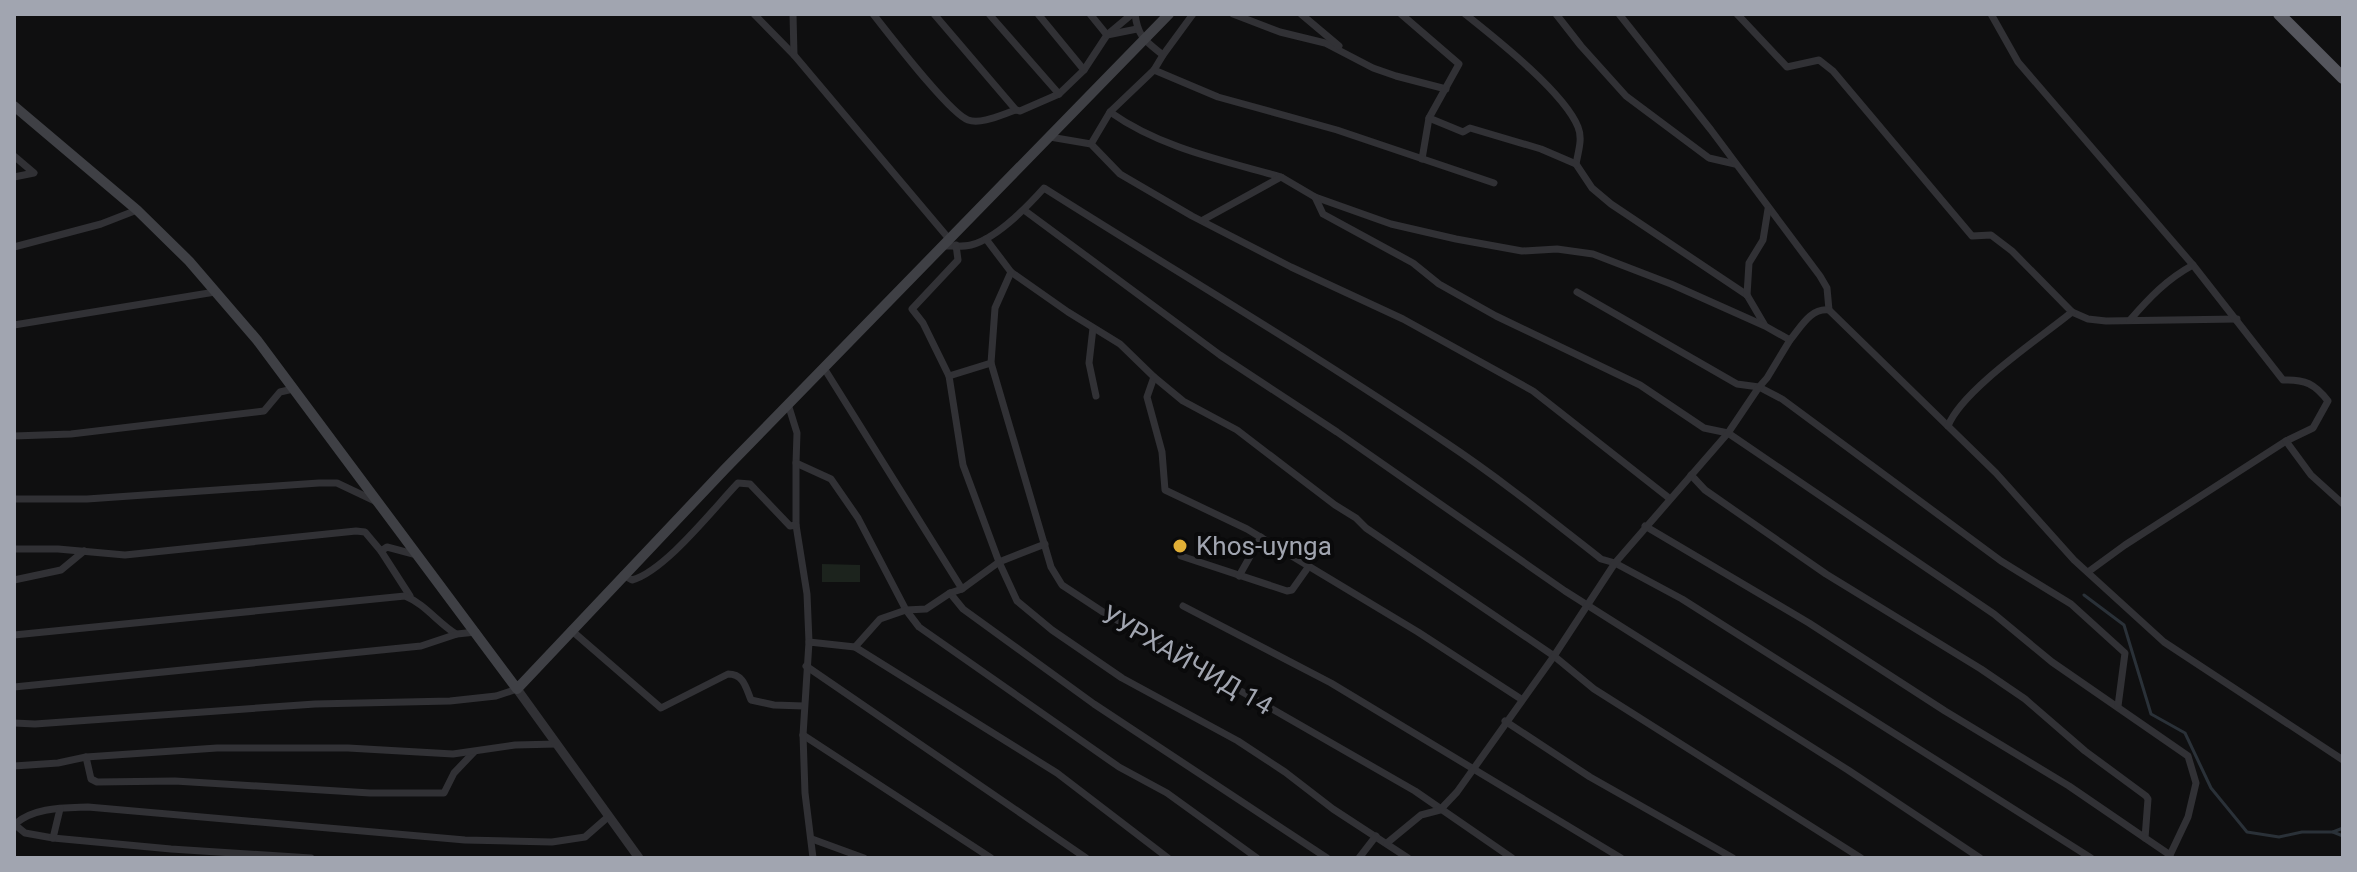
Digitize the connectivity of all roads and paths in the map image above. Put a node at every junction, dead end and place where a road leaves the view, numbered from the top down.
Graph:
1 (754, 14) edge
2 (793, 14) edge
3 (873, 14) edge
4 (934, 14) edge
5 (989, 14) edge
6 (1038, 14) edge
7 (1090, 14) edge
8 (1134, 14) edge
9 (1169, 14) edge
10 (1193, 14) edge
11 (1233, 14) edge
12 (1301, 14) edge
13 (1401, 14) edge
14 (1465, 14) edge
15 (1556, 14) edge
16 (1619, 14) edge
17 (1737, 14) edge
18 (1991, 14) edge
19 (2279, 14) edge
20 (1137, 29) junction
21 (1107, 35) junction
22 (1144, 40) junction
23 (794, 55) junction
24 (1163, 55) junction
25 (1351, 57) junction
26 (1084, 70) junction
27 (1154, 70) junction
28 (2343, 78) edge
29 (1446, 89) junction
30 (1059, 94) junction
31 (14, 106) edge
32 (1016, 110) junction
33 (1110, 112) junction
34 (1429, 118) junction
35 (1050, 137) junction
36 (1091, 144) junction
37 (14, 156) edge
38 (1422, 159) junction
39 (1576, 164) junction
40 (1735, 164) junction
41 (14, 177) edge
42 (1281, 177) junction
43 (1494, 183) dead end
44 (1315, 197) junction
45 (1768, 209) junction
46 (137, 210) junction
47 (1024, 210) junction
48 (1203, 220) junction
49 (986, 239) junction
50 (951, 244) junction
51 (14, 247) edge
52 (2193, 265) junction
53 (1011, 272) junction
54 (215, 292) junction
55 (1577, 292) dead end
56 (1747, 295) junction
57 (1829, 310) junction
58 (2072, 312) junction
59 (2130, 320) junction
60 (14, 325) edge
61 (1765, 326) junction
62 (1093, 328) junction
63 (2253, 339) junction
64 (1790, 340) junction
65 (991, 363) junction
66 (824, 368) junction
67 (949, 376) junction
68 (1154, 377) junction
69 (1759, 387) junction
70 (293, 389) junction
71 (1096, 396) dead end
72 (788, 404) junction
73 (1948, 426) junction
74 (1728, 433) junction
75 (14, 436) edge
76 (2286, 441) junction
77 (796, 463) junction
78 (1691, 475) junction
79 (1669, 498) junction
80 (14, 499) edge
81 (375, 501) junction
82 (2343, 504) edge
83 (796, 525) junction
84 (1645, 526) junction
85 (1261, 537) junction
86 (1045, 544) junction
87 (14, 549) edge
88 (84, 551) junction
89 (381, 551) junction
90 (417, 555) junction
91 (1181, 556) dead end
92 (999, 562) junction
93 (1615, 563) junction
94 (1309, 566) junction
95 (2088, 572) junction
96 (623, 575) junction
97 (1239, 576) junction
98 (14, 580) edge
99 (962, 589) junction
100 (950, 593) junction
101 (412, 598) junction
102 (1589, 604) junction
103 (1183, 606) dead end
104 (906, 610) junction
105 (571, 630) junction
106 (476, 632) junction
107 (456, 634) junction
108 (14, 635) edge
109 (809, 642) junction
110 (855, 647) junction
111 (1554, 656) junction
112 (806, 666) junction
113 (14, 687) edge
114 (517, 689) junction
115 (1521, 699) junction
116 (804, 706) junction
117 (2118, 706) junction
118 (1505, 721) junction
119 (14, 723) edge
120 (803, 735) junction
121 (557, 744) junction
122 (474, 752) junction
123 (86, 757) junction
124 (2343, 760) edge
125 (14, 766) edge
126 (1474, 769) junction
127 (60, 809) junction
128 (1440, 810) junction
129 (609, 816) junction
130 (15, 824) edge
131 (1376, 836) junction
132 (53, 838) junction
133 (2145, 838) junction
134 (812, 839) junction
135 (1387, 843) junction
136 (2169, 857) edge
137 (311, 858) edge
138 (639, 858) edge
139 (813, 858) edge
140 (864, 858) edge
141 (991, 858) edge
142 (1086, 858) edge
143 (1168, 858) edge
144 (1257, 858) edge
145 (1327, 858) edge
146 (1359, 858) edge
147 (1408, 858) edge
148 (1512, 858) edge
149 (1621, 858) edge
150 (1733, 858) edge
151 (1861, 858) edge
152 (1980, 858) edge
153 (2091, 858) edge

1 - 23 street
2 - 23 street
3 - 32 street
4 - 32 street
5 - 30 street
6 - 26 street
7 - 21 street
8 - 20 street
8 - 21 street
9 - 22 main road
10 - 24 street
11 - 25 street
12 - 25 street
13 - 29 street
14 - 39 street
15 - 40 street
16 - 40 street
17 - 58 street
18 - 52 street
19 - 28 highway
20 - 21 street
20 - 22 street
21 - 26 street
22 - 24 street
22 - 35 main road
23 - 50 street
24 - 27 street
25 - 29 street
26 - 30 street
27 - 33 street
27 - 38 street
29 - 34 street
30 - 32 street
31 - 46 main road
33 - 36 street
33 - 42 street
34 - 38 street
34 - 39 street
35 - 36 street
35 - 50 main road
36 - 48 street
37 - 41 street
38 - 43 street
39 - 56 street
40 - 45 street
42 - 44 street
42 - 48 street
44 - 61 street
44 - 74 street
45 - 56 street
45 - 57 street
46 - 51 street
46 - 54 main road
47 - 49 street
47 - 93 street
47 - 102 street
48 - 79 street
49 - 50 street
49 - 53 street
50 - 66 main road
50 - 67 street
52 - 59 street
52 - 63 street
53 - 62 street
53 - 65 street
54 - 60 street
54 - 70 main road
55 - 69 street
56 - 61 street
57 - 64 street
57 - 73 street
58 - 59 street
58 - 73 street
59 - 63 street
61 - 64 street
62 - 68 street
62 - 71 street
63 - 76 street
64 - 69 street
65 - 67 street
65 - 86 street, УУРХАЙЧИД 14
66 - 72 main road
66 - 99 street
67 - 92 street
68 - 85 street
68 - 111 street
69 - 74 street
69 - 117 street
70 - 75 street
70 - 81 main road
72 - 77 street
72 - 96 main road
73 - 95 street
74 - 78 street
74 - 117 street
76 - 82 street
76 - 95 street
77 - 83 street
77 - 104 street
78 - 79 street
78 - 133 street
79 - 84 street
80 - 81 street
81 - 90 main road
83 - 96 street
83 - 109 street
84 - 93 street
84 - 133 street
85 - 94 street
85 - 97 street
86 - 92 street
86 - 128 street, УУРХАЙЧИД 14
87 - 88 street
88 - 89 street
88 - 98 street
89 - 90 street
89 - 101 street
90 - 106 main road
91 - 97 street
92 - 99 street
92 - 131 street
93 - 102 street
93 - 153 street
94 - 97 street
94 - 115 street
95 - 124 street
96 - 105 main road
99 - 100 street
100 - 104 street
100 - 145 street
101 - 107 street
101 - 108 street
102 - 111 street
102 - 152 street
103 - 126 street
104 - 110 street
104 - 144 street
105 - 114 main road
105 - 116 street
106 - 107 street
106 - 114 main road
107 - 113 street
109 - 110 street
109 - 112 street
110 - 143 street
111 - 115 street
111 - 151 street
112 - 116 street
112 - 142 street
114 - 119 street
114 - 121 street
115 - 118 street
116 - 120 street
117 - 136 street
118 - 126 street
118 - 150 street
120 - 134 street
120 - 141 street
121 - 122 street
121 - 129 street
122 - 123 street
122 - 123 street
123 - 125 street
126 - 128 street
126 - 149 street
127 - 129 street
127 - 130 street
127 - 132 street
128 - 135 street
128 - 148 street, УУРХАЙЧИД 14
129 - 138 street
130 - 132 street
131 - 135 street
131 - 146 street
132 - 137 street
133 - 136 street
134 - 139 street
134 - 140 street
135 - 147 street

